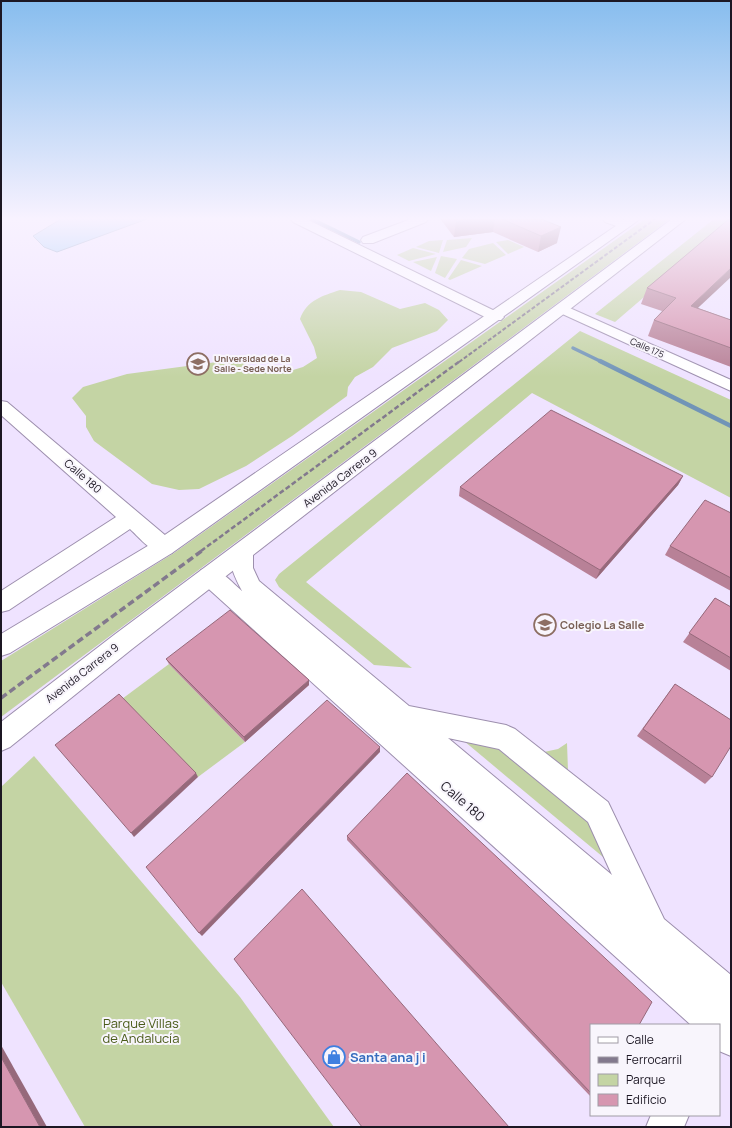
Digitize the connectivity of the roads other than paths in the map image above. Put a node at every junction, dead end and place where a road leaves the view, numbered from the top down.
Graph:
1 (404, 272) edge
2 (556, 272) edge
3 (612, 272) edge
4 (563, 309) junction
5 (496, 317) junction
6 (731, 386) edge
7 (1, 406) edge
8 (131, 518) junction
9 (164, 547) junction
10 (242, 552) junction
11 (209, 576) junction
12 (1, 602) edge
13 (1, 646) edge
14 (402, 716) junction
15 (1, 738) edge
16 (653, 931) junction
17 (721, 1023) edge
18 (670, 1116) edge
19 (664, 1127) edge

1 - 5 main road
2 - 5 main road
3 - 4 main road, Avenida Carrera 9
4 - 6 main road, Calle 175
4 - 10 main road, Avenida Carrera 9
5 - 9 main road
7 - 8 main road, Calle 180
8 - 9 main road, Calle 180
8 - 12 main road
9 - 13 main road
10 - 11 main road, Avenida Carrera 9
10 - 14 main road, Calle 180
11 - 15 main road, Avenida Carrera 9
11 - 17 main road, Calle 180
14 - 16 main road, Calle 180
14 - 16 main road
16 - 17 main road, Calle 180
18 - 19 main road

